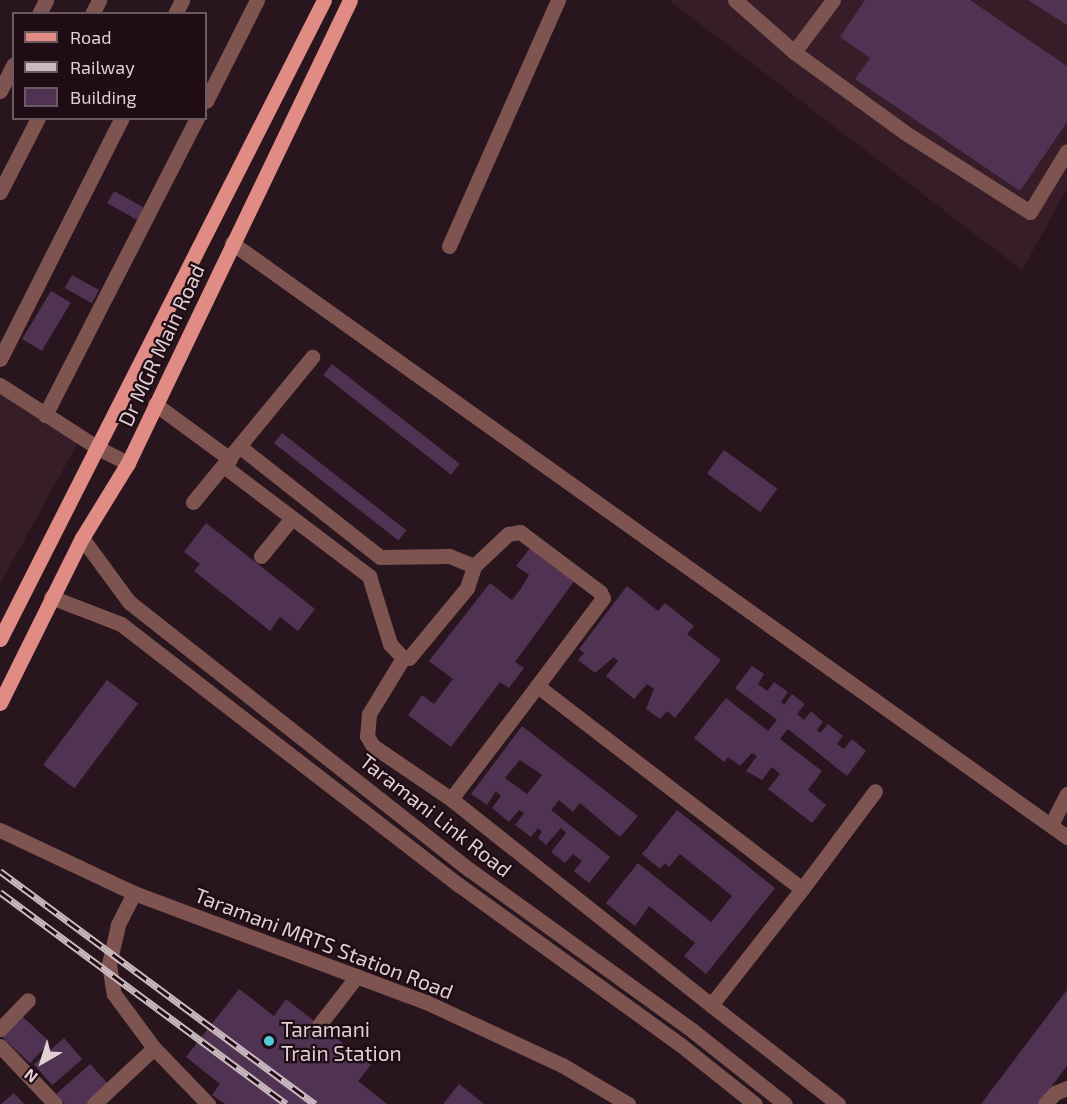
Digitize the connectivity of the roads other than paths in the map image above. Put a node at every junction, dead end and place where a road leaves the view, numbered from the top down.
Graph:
1 (258, 0) edge
2 (324, 0) edge
3 (350, 0) edge
4 (558, 0) edge
5 (735, 0) edge
6 (833, 0) edge
7 (794, 52) junction
8 (12, 68) edge
9 (0, 91) edge
10 (207, 99) edge
11 (37, 120) edge
12 (121, 120) edge
13 (196, 120) edge
14 (1067, 152) edge
15 (0, 192) edge
16 (232, 243) junction
17 (449, 246) dead end
18 (312, 357) dead end
19 (0, 359) edge
20 (0, 385) edge
21 (155, 404) junction
22 (45, 415) junction
23 (240, 447) junction
24 (98, 448) junction
25 (128, 463) junction
26 (227, 463) junction
27 (194, 502) dead end
28 (292, 518) junction
29 (82, 537) junction
30 (261, 556) dead end
31 (474, 566) junction
32 (51, 597) junction
33 (0, 639) edge
34 (403, 658) junction
35 (537, 686) junction
36 (0, 703) edge
37 (875, 791) dead end
38 (1067, 794) edge
39 (451, 799) junction
40 (1051, 825) junction
41 (0, 830) edge
42 (1067, 837) edge
43 (802, 889) junction
44 (134, 893) junction
45 (357, 976) junction
46 (28, 1000) dead end
47 (711, 1005) junction
48 (319, 1025) dead end
49 (0, 1029) edge
50 (0, 1046) edge
51 (154, 1048) junction
52 (1067, 1088) edge
53 (55, 1104) edge
54 (94, 1104) edge
55 (208, 1104) edge
56 (628, 1104) edge
57 (755, 1104) edge
58 (785, 1104) edge
59 (838, 1104) edge
60 (1045, 1104) edge

1 - 10 street
2 - 24 main road, Dr MGR Main Road
3 - 16 main road, Dr MGR Main Road
4 - 17 street
5 - 7 street
6 - 7 street
7 - 14 street
8 - 9 street
11 - 15 street
12 - 19 street
13 - 22 street
16 - 21 main road, Dr MGR Main Road
16 - 40 street
18 - 23 street
20 - 22 street
21 - 25 main road, Dr MGR Main Road
21 - 26 street
22 - 24 street
23 - 26 street
23 - 31 street
24 - 25 street
24 - 33 main road, Dr MGR Main Road
25 - 29 main road, Dr MGR Main Road
26 - 27 street
26 - 28 street
28 - 30 street
28 - 34 street
29 - 32 main road, Dr MGR Main Road
29 - 58 street, Taramani Link Road
31 - 34 street
31 - 35 street
32 - 36 main road, Dr MGR Main Road
32 - 57 street, Taramani Link Road
34 - 39 street
35 - 39 street
35 - 43 street
37 - 43 street
38 - 40 street
39 - 47 street
40 - 42 street
41 - 44 street, Taramani MRTS Station Road
43 - 47 street
44 - 45 street, Taramani MRTS Station Road
44 - 51 street
45 - 48 street
45 - 56 street, Taramani MRTS Station Road
46 - 49 street
47 - 59 street
50 - 53 street
51 - 54 street
51 - 55 street
52 - 60 street

